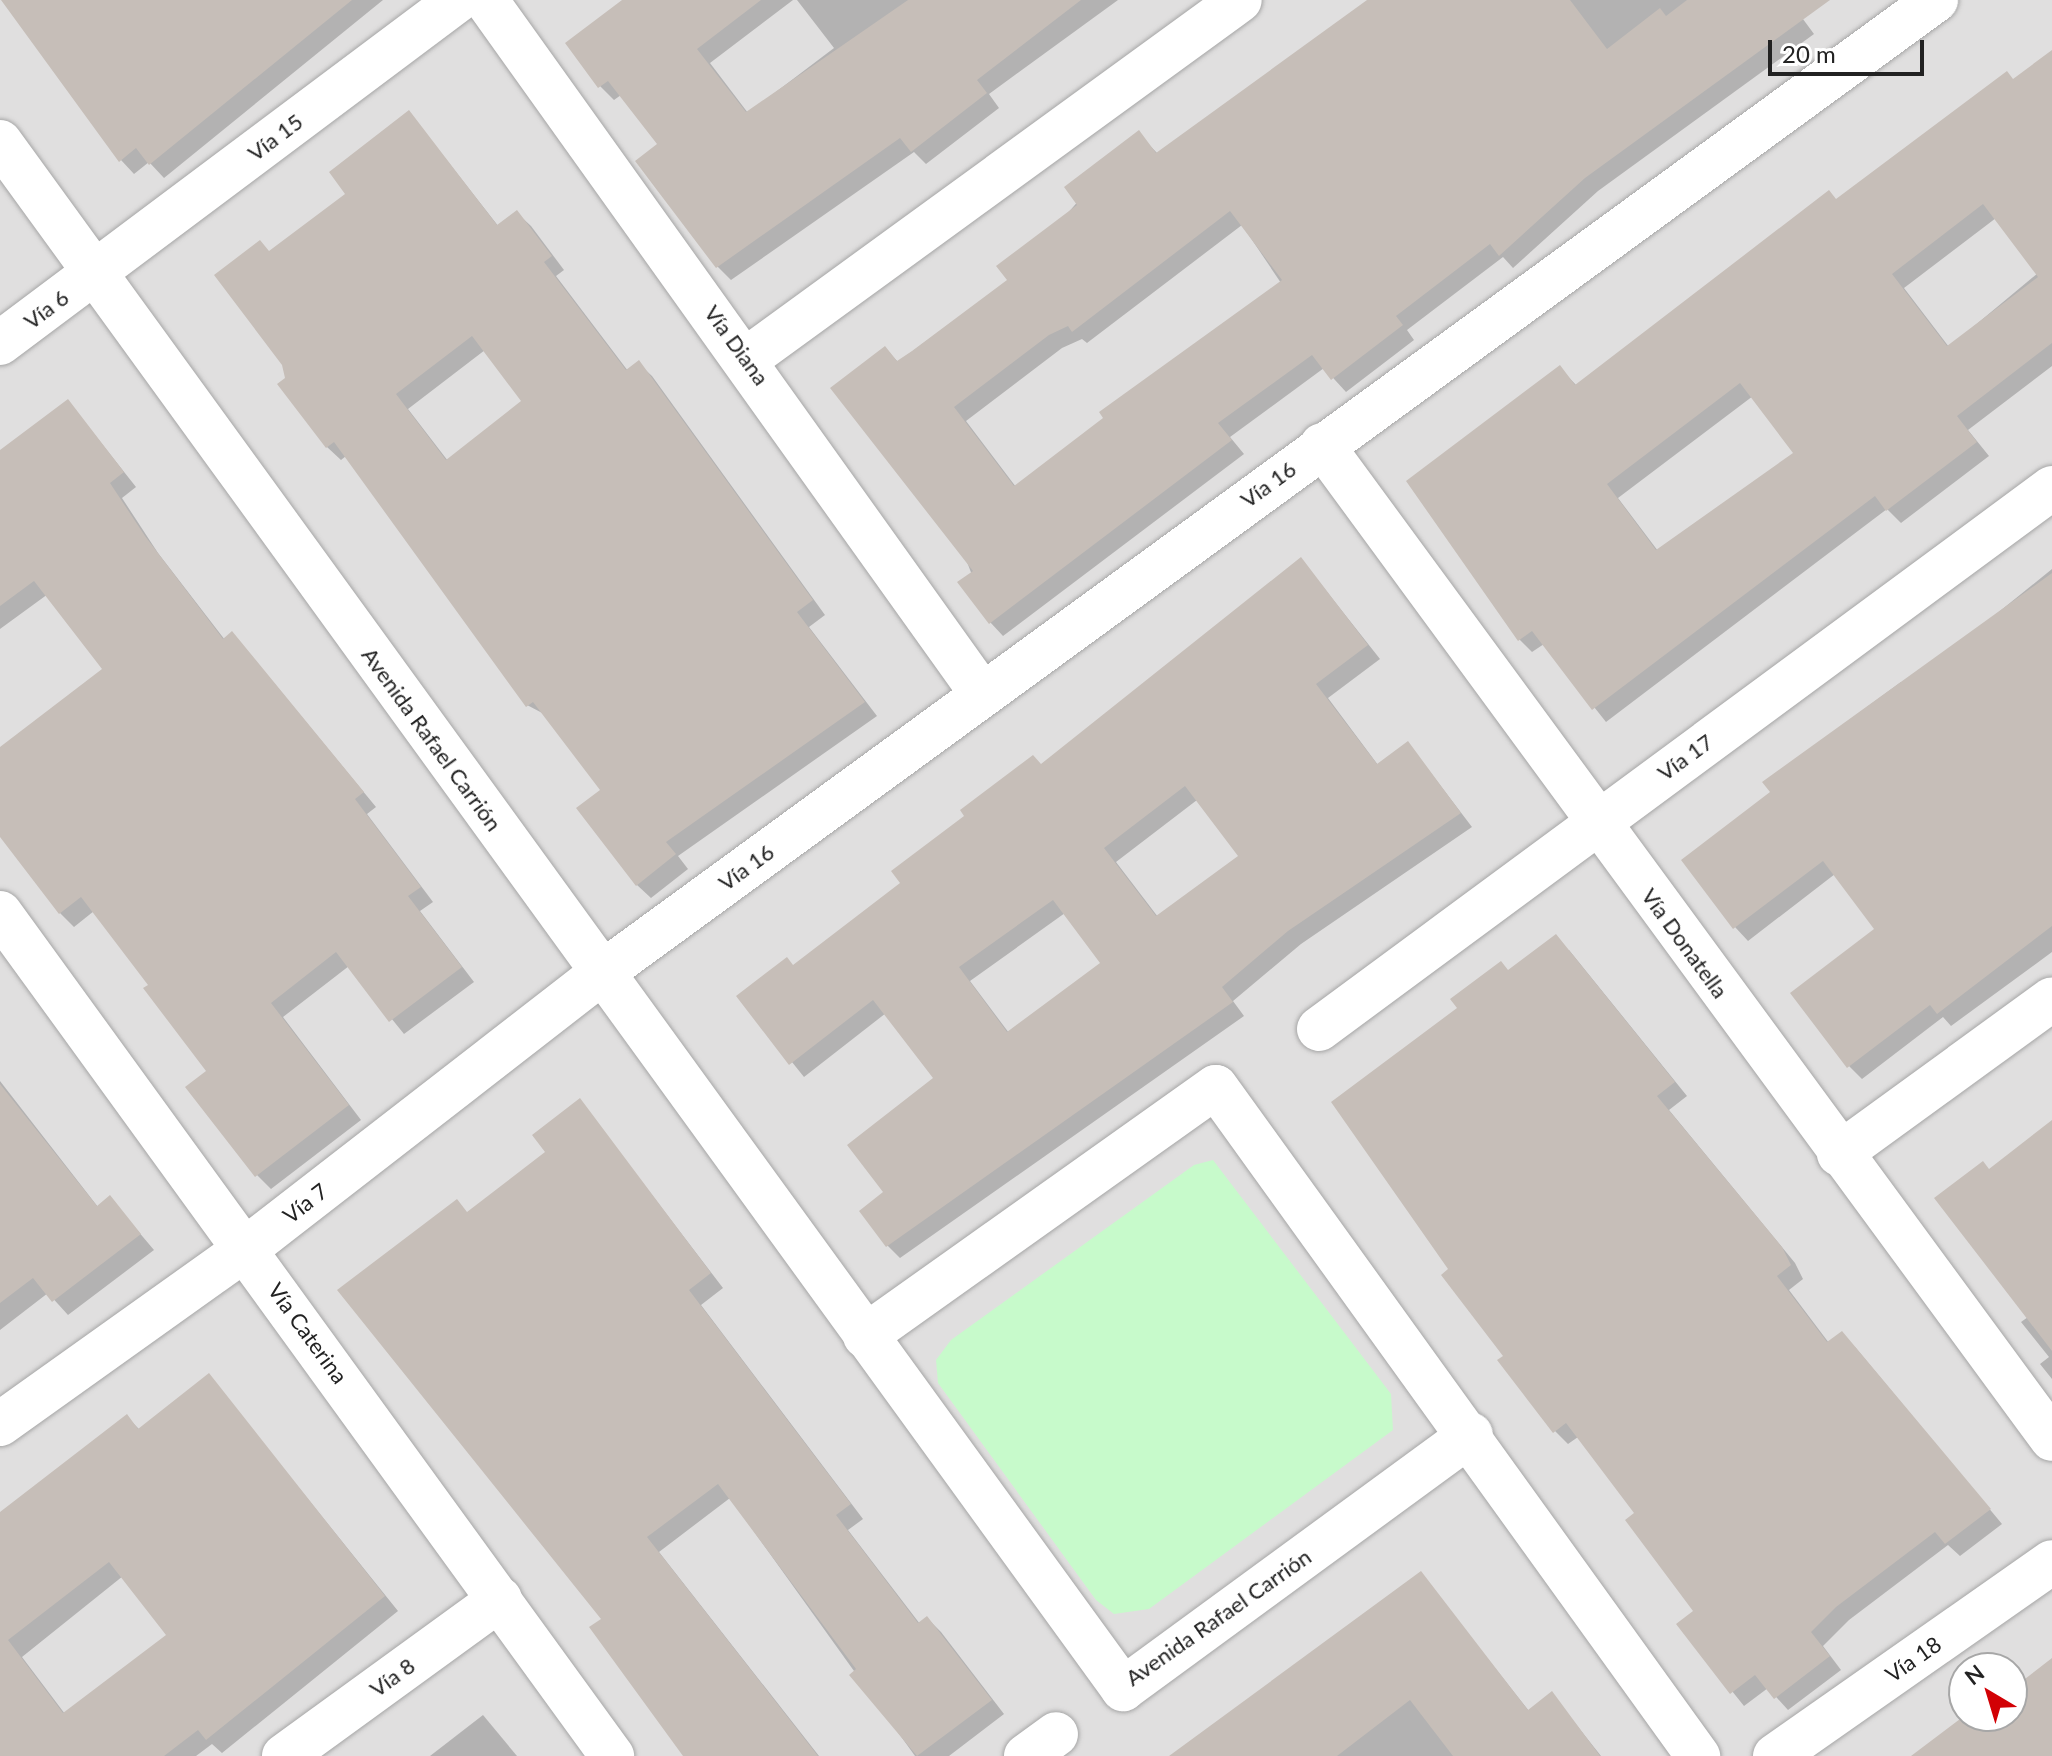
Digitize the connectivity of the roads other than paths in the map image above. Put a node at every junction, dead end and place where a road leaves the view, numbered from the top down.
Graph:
1 (458, 0) edge
2 (486, 0) edge
3 (1240, 0) edge
4 (1936, 0) edge
5 (0, 142) edge
6 (92, 274) junction
7 (0, 343) edge
8 (748, 358) junction
9 (1322, 445) junction
10 (2052, 488) edge
11 (982, 694) junction
12 (1597, 822) junction
13 (0, 913) edge
14 (603, 972) junction
15 (2052, 999) edge
16 (1319, 1029) dead end
17 (1839, 1154) junction
18 (247, 1248) junction
19 (865, 1336) junction
20 (0, 1424) edge
21 (1471, 1434) junction
22 (2052, 1439) edge
23 (2052, 1562) edge
24 (500, 1599) junction
25 (284, 1756) edge
26 (612, 1756) edge
27 (1698, 1756) edge
28 (1775, 1756) edge

1 - 6 street, Vía 15
2 - 8 street, Vía Diana
3 - 8 street
4 - 9 street, Vía 16
5 - 6 street, Avenida Rafael Carrión
6 - 7 street, Vía 6
6 - 14 street, Avenida Rafael Carrión
8 - 11 street, Vía Diana
9 - 11 street, Vía 16
9 - 12 street, Vía Donatella
10 - 12 street, Vía 17
11 - 14 street, Vía 16
12 - 16 street, Vía 17
12 - 17 street, Vía Donatella
13 - 18 street, Vía Caterina
14 - 18 street, Vía 7
14 - 19 street, Avenida Rafael Carrión
15 - 17 street
17 - 22 street, Vía Donatella
18 - 20 street, Vía 7
18 - 24 street, Vía Caterina
19 - 21 street
19 - 21 street, Avenida Rafael Carrión
21 - 27 street
23 - 28 street, Vía 18
24 - 25 street, Vía 8
24 - 26 street, Vía Caterina

